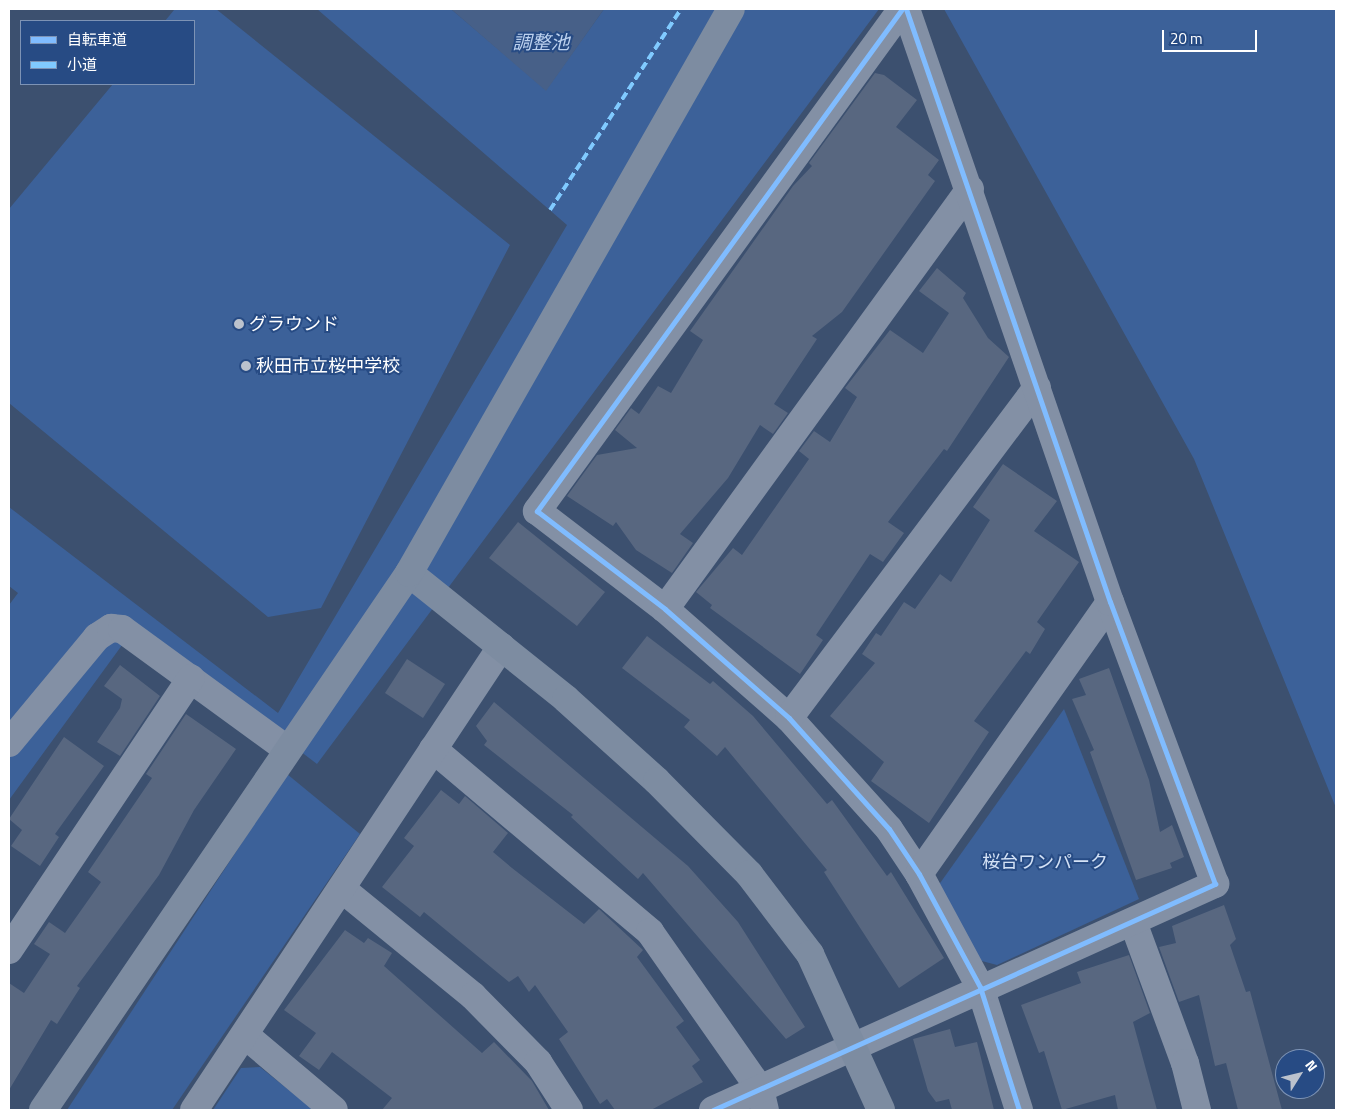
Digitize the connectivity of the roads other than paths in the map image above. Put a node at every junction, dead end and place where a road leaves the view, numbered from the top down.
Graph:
1 (731, 9) edge
2 (904, 9) edge
3 (970, 189) junction
4 (1037, 388) junction
5 (409, 573) junction
6 (1110, 602) junction
7 (665, 609) junction
8 (501, 647) junction
9 (191, 678) junction
10 (789, 718) junction
11 (9, 743) edge
12 (433, 748) junction
13 (288, 750) junction
14 (919, 874) junction
15 (342, 889) junction
16 (1133, 922) junction
17 (9, 950) edge
18 (980, 987) junction
19 (245, 1035) junction
20 (854, 1045) junction
21 (762, 1100) edge
22 (43, 1110) edge
23 (194, 1110) edge
24 (334, 1110) edge
25 (569, 1110) edge
26 (712, 1110) edge
27 (881, 1110) edge
28 (1019, 1110) edge
29 (1197, 1110) edge

1 - 5 street
2 - 3 street
2 - 7 street
3 - 4 street
3 - 7 street
4 - 6 street
4 - 10 street
5 - 8 street
5 - 13 street
6 - 14 street
6 - 16 street
7 - 10 street
8 - 12 street
8 - 20 street
9 - 11 street
9 - 13 street
9 - 17 street
10 - 14 street
12 - 15 street
12 - 21 street
13 - 22 street
14 - 18 street
15 - 19 street
15 - 25 street
16 - 18 street
16 - 29 street
18 - 20 street
18 - 28 street
19 - 23 street
19 - 24 street
20 - 21 street
20 - 27 street
21 - 26 street

